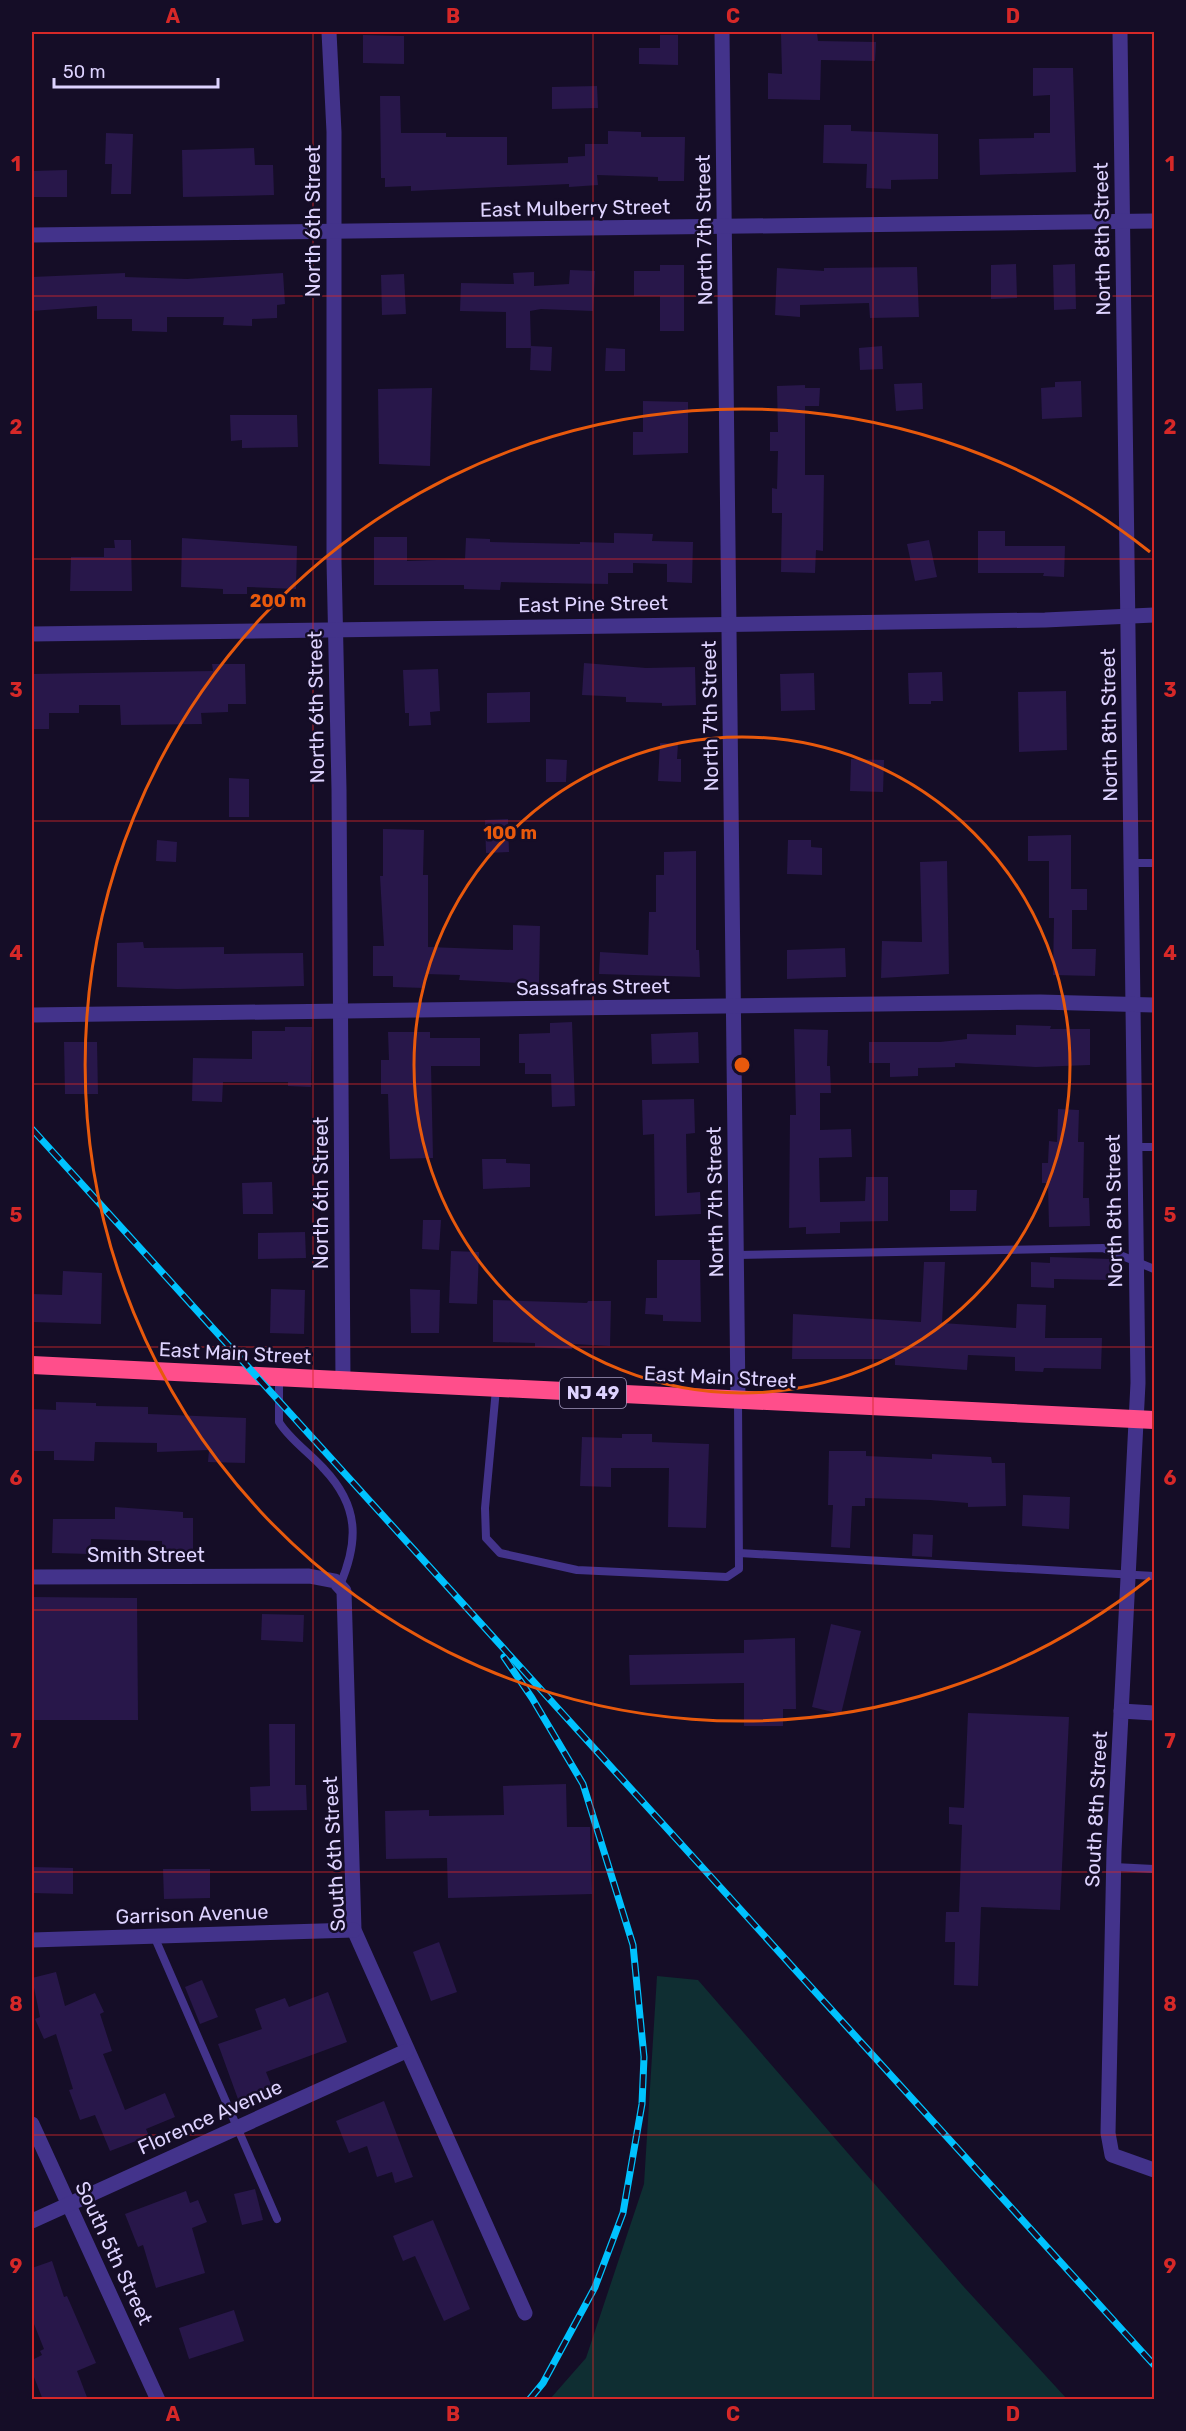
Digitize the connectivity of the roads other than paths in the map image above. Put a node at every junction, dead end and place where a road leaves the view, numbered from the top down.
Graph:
1 (329, 32) edge
2 (722, 32) edge
3 (1120, 32) edge
4 (1123, 221) junction
5 (1155, 221) edge
6 (725, 227) junction
7 (334, 232) junction
8 (32, 235) edge
9 (1155, 615) edge
10 (1129, 616) junction
11 (729, 624) junction
12 (336, 629) junction
13 (32, 634) edge
14 (1131, 863) junction
15 (1155, 863) edge
16 (1132, 1004) junction
17 (1155, 1005) edge
18 (735, 1006) junction
19 (341, 1011) junction
20 (32, 1015) edge
21 (1134, 1147) junction
22 (1155, 1147) edge
23 (737, 1255) junction
24 (1136, 1261) junction
25 (1155, 1269) edge
26 (32, 1365) edge
27 (279, 1378) junction
28 (343, 1382) junction
29 (496, 1389) junction
30 (738, 1400) junction
31 (1136, 1419) junction
32 (1155, 1420) edge
33 (739, 1553) junction
34 (1128, 1575) junction
35 (1155, 1576) edge
36 (32, 1577) edge
37 (340, 1585) junction
38 (1122, 1711) junction
39 (1155, 1713) edge
40 (1114, 1867) junction
41 (1155, 1869) edge
42 (354, 1930) junction
43 (154, 1936) junction
44 (32, 1940) edge
45 (406, 2051) junction
46 (32, 2124) edge
47 (236, 2128) junction
48 (1155, 2170) edge
49 (68, 2204) junction
50 (278, 2219) dead end
51 (32, 2221) edge
52 (525, 2313) dead end
53 (158, 2400) edge

1 - 7 street, North 6th Street
2 - 6 street, North 7th Street
3 - 4 street, North 8th Street
4 - 5 street, East Mulberry Street
4 - 6 street, East Mulberry Street
4 - 10 street, North 8th Street
6 - 7 street, East Mulberry Street
6 - 11 street, North 7th Street
7 - 8 street, East Mulberry Street
7 - 12 street, North 6th Street
9 - 10 street, East Pine Street
10 - 11 street, East Pine Street
10 - 14 street, North 8th Street
11 - 12 street, East Pine Street
11 - 18 street, North 7th Street
12 - 13 street, East Pine Street
12 - 19 street, North 6th Street
14 - 15 lane
14 - 16 street, North 8th Street
16 - 17 street, Sassafras Street
16 - 18 street, Sassafras Street
16 - 21 street, North 8th Street
18 - 19 street, Sassafras Street
18 - 23 street, North 7th Street
19 - 20 street, Sassafras Street
19 - 28 street, North 6th Street
21 - 22 lane
21 - 24 street, North 8th Street
23 - 24 lane
23 - 30 street, North 7th Street
24 - 25 lane
24 - 31 street, North 8th Street
26 - 27 highway, East Main Street / NJ 49
27 - 28 highway, East Main Street / NJ 49
27 - 37 lane
28 - 29 highway, East Main Street / NJ 49
29 - 30 highway, East Main Street / NJ 49
29 - 33 lane
30 - 31 highway, East Main Street / NJ 49
30 - 33 lane
31 - 32 highway, East Main Street / NJ 49
31 - 34 street, South 8th Street
33 - 34 lane
34 - 35 lane
34 - 38 street, South 8th Street
36 - 37 street, Smith Street
37 - 42 street, South 6th Street
38 - 39 street
38 - 40 street, South 8th Street
40 - 41 lane
40 - 48 street, South 8th Street
42 - 43 street, Garrison Avenue
42 - 45 street, South 6th Street
43 - 44 street, Garrison Avenue
43 - 47 lane
45 - 47 street, Florence Avenue
45 - 52 street, South 6th Street
46 - 49 street, South 5th Street
47 - 49 street, Florence Avenue
47 - 50 lane
49 - 51 street, Florence Avenue
49 - 53 street, South 5th Street

